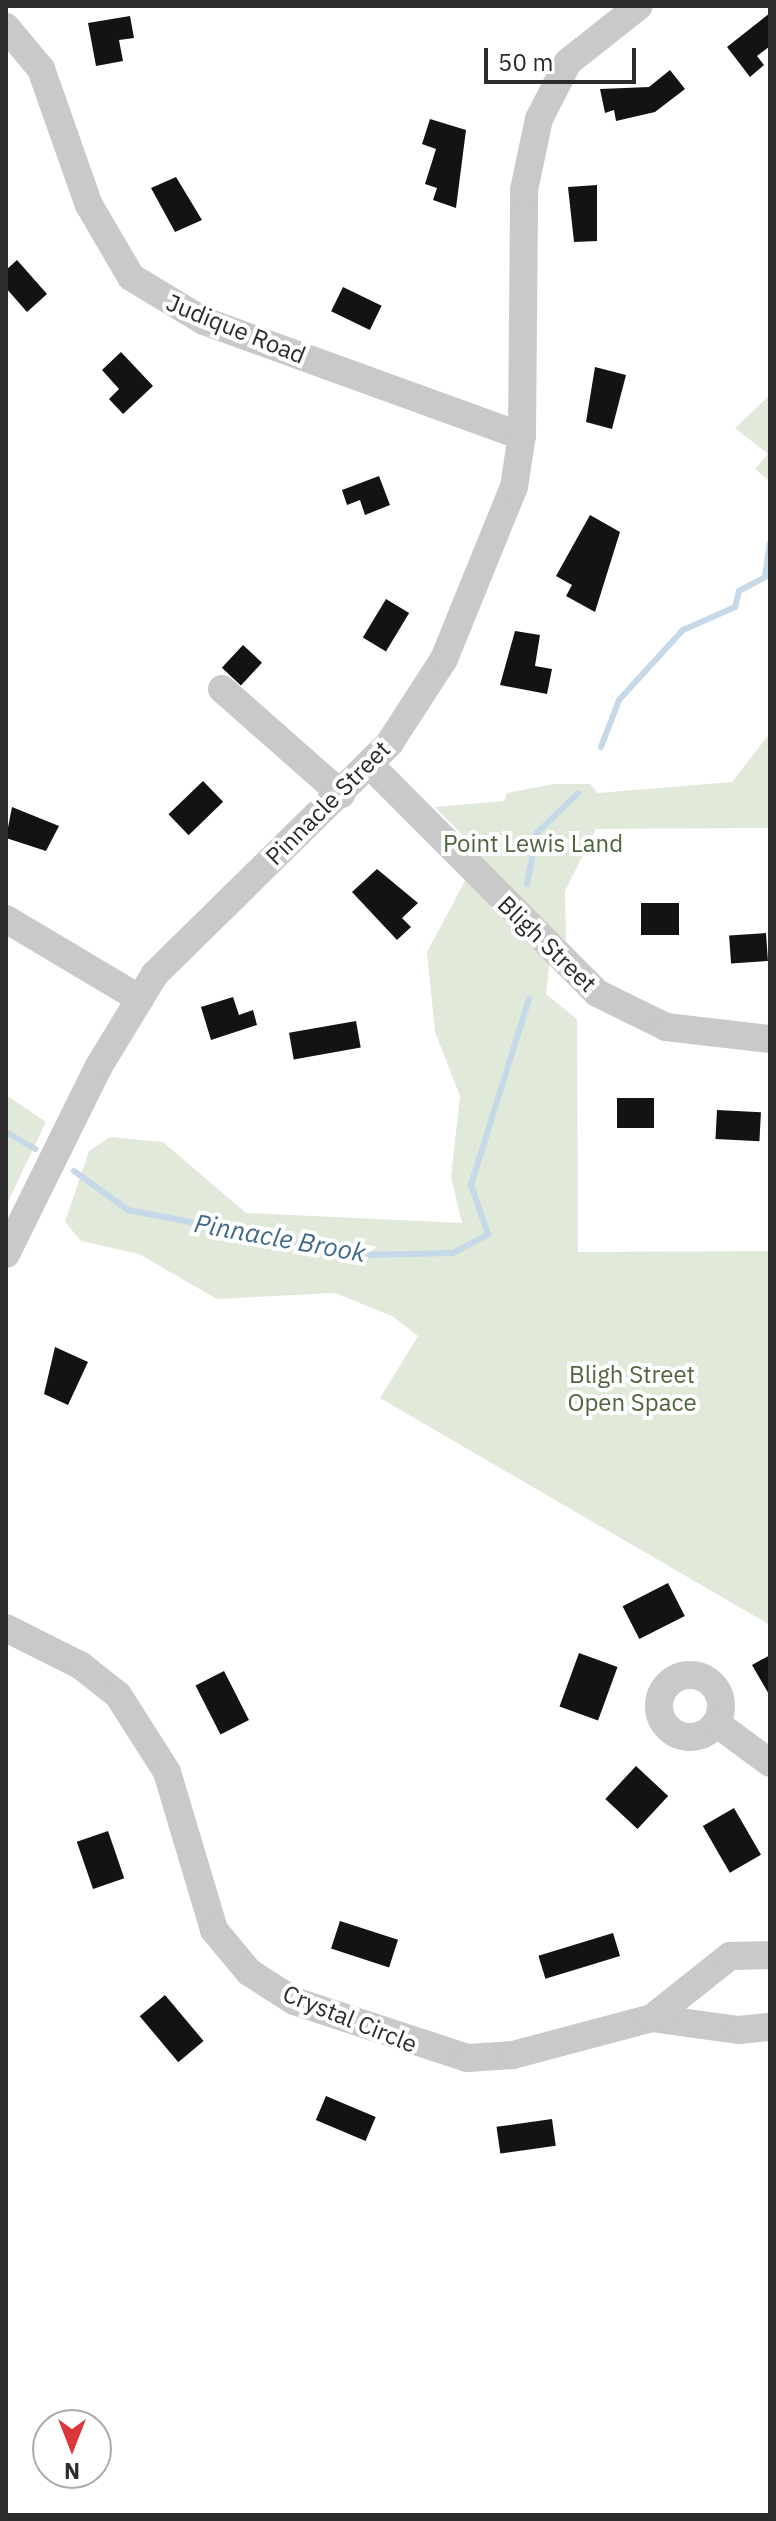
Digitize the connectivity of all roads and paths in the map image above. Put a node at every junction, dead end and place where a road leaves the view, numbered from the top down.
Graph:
1 (639, 6) edge
2 (6, 27) edge
3 (522, 436) junction
4 (222, 689) dead end
5 (369, 764) junction
6 (341, 794) junction
7 (6, 919) edge
8 (140, 999) junction
9 (770, 1039) edge
10 (6, 1254) edge
11 (6, 1628) edge
12 (716, 1723) dead end
13 (770, 1763) edge
14 (770, 1955) edge
15 (652, 2018) junction
16 (770, 2027) edge

1 - 3 street, Pinnacle Street
2 - 3 street, Judique Road
3 - 5 street, Pinnacle Street
4 - 6 street
5 - 6 street, Pinnacle Street
5 - 9 street, Bligh Street
6 - 8 street, Pinnacle Street
7 - 8 street
8 - 10 street, Pinnacle Street
11 - 15 street, Crystal Circle
12 - 13 street
14 - 15 street, Crystal Circle
15 - 16 street, Crystal Circle

